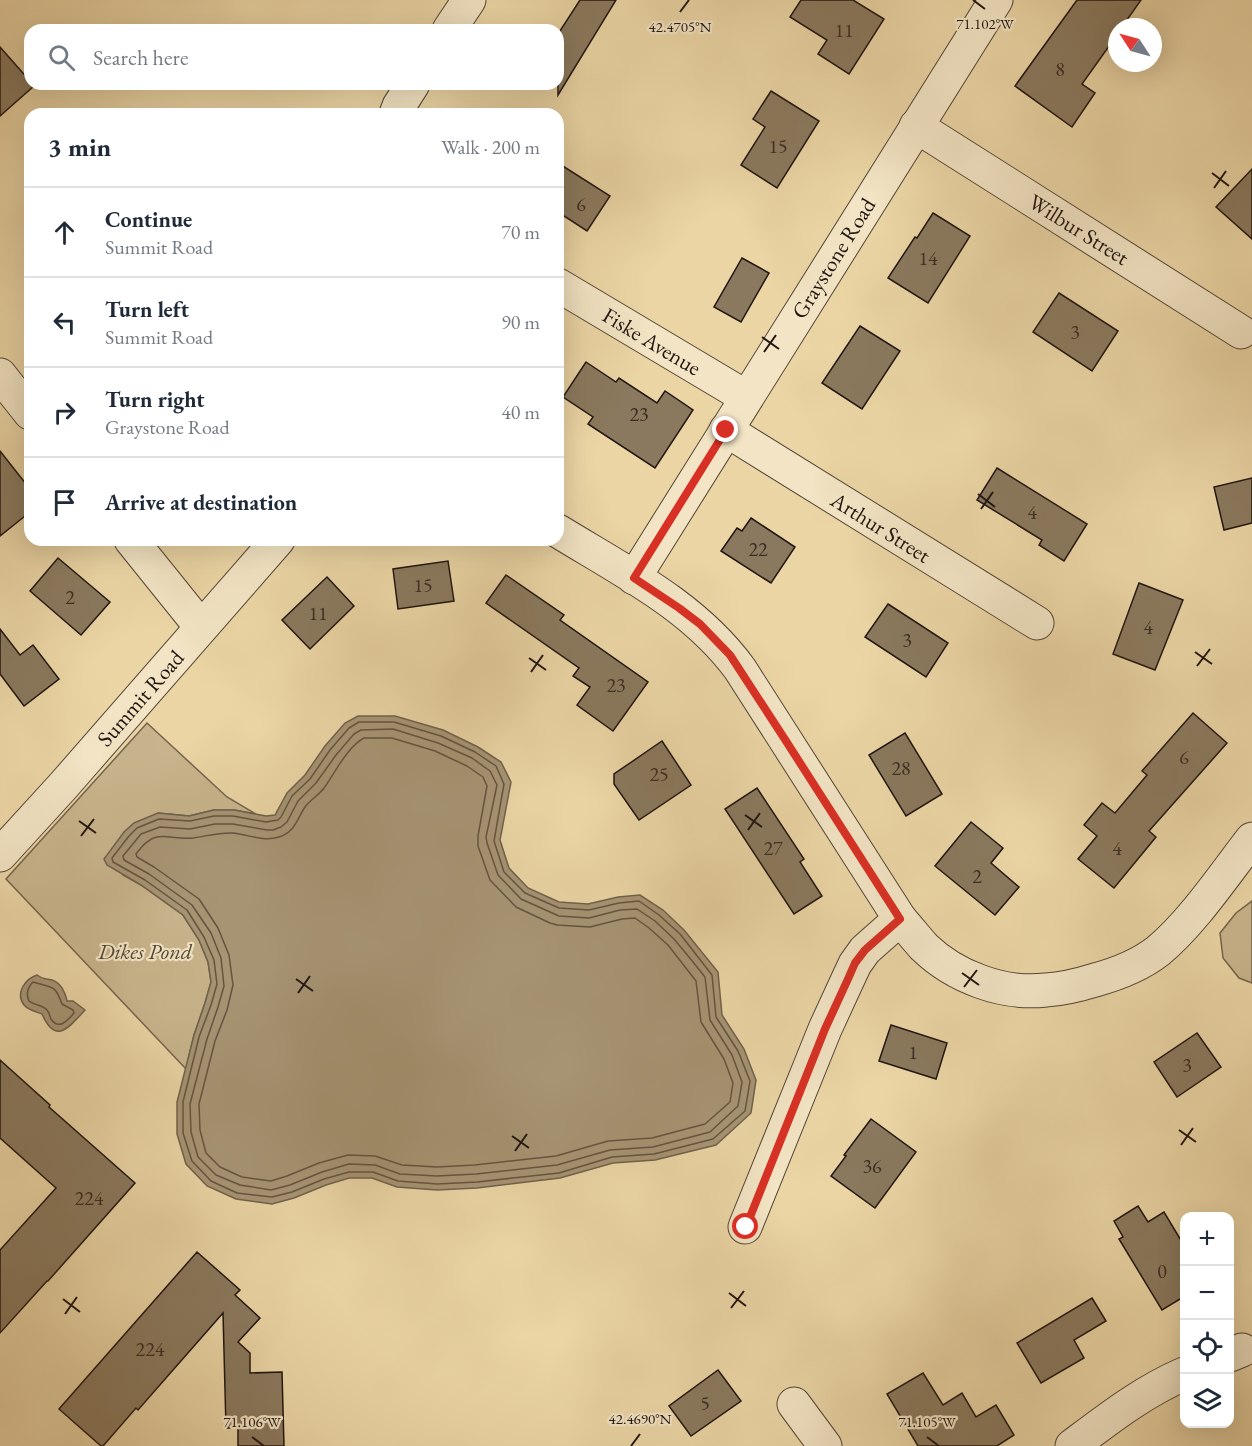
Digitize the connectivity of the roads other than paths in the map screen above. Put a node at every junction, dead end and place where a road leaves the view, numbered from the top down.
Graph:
1 (469, 0) edge
2 (996, 0) edge
3 (453, 24) edge
4 (410, 90) edge
5 (398, 108) edge
6 (916, 126) junction
7 (564, 289) edge
8 (1241, 332) dead end
9 (0, 375) edge
10 (746, 397) junction
11 (24, 405) edge
12 (726, 430) junction
13 (564, 535) edge
14 (136, 546) edge
15 (273, 546) edge
16 (634, 578) junction
17 (1037, 623) dead end
18 (201, 627) junction
19 (1252, 839) edge
20 (0, 855) edge
21 (900, 919) junction
22 (746, 1227) dead end
23 (1180, 1376) edge
24 (794, 1404) dead end
25 (825, 1446) edge
26 (1072, 1446) edge

1 - 3 street
2 - 6 street, Graystone Road
4 - 5 street
6 - 8 street, Wilbur Street
6 - 10 street, Graystone Road
7 - 10 street, Fiske Avenue
9 - 11 street
10 - 12 street, Graystone Road
12 - 16 street, Graystone Road
12 - 17 street, Arthur Street
13 - 16 street
14 - 18 street
15 - 18 street, Summit Road
16 - 21 street
18 - 20 street, Summit Road
19 - 21 street
21 - 22 street
23 - 26 street
24 - 25 street

